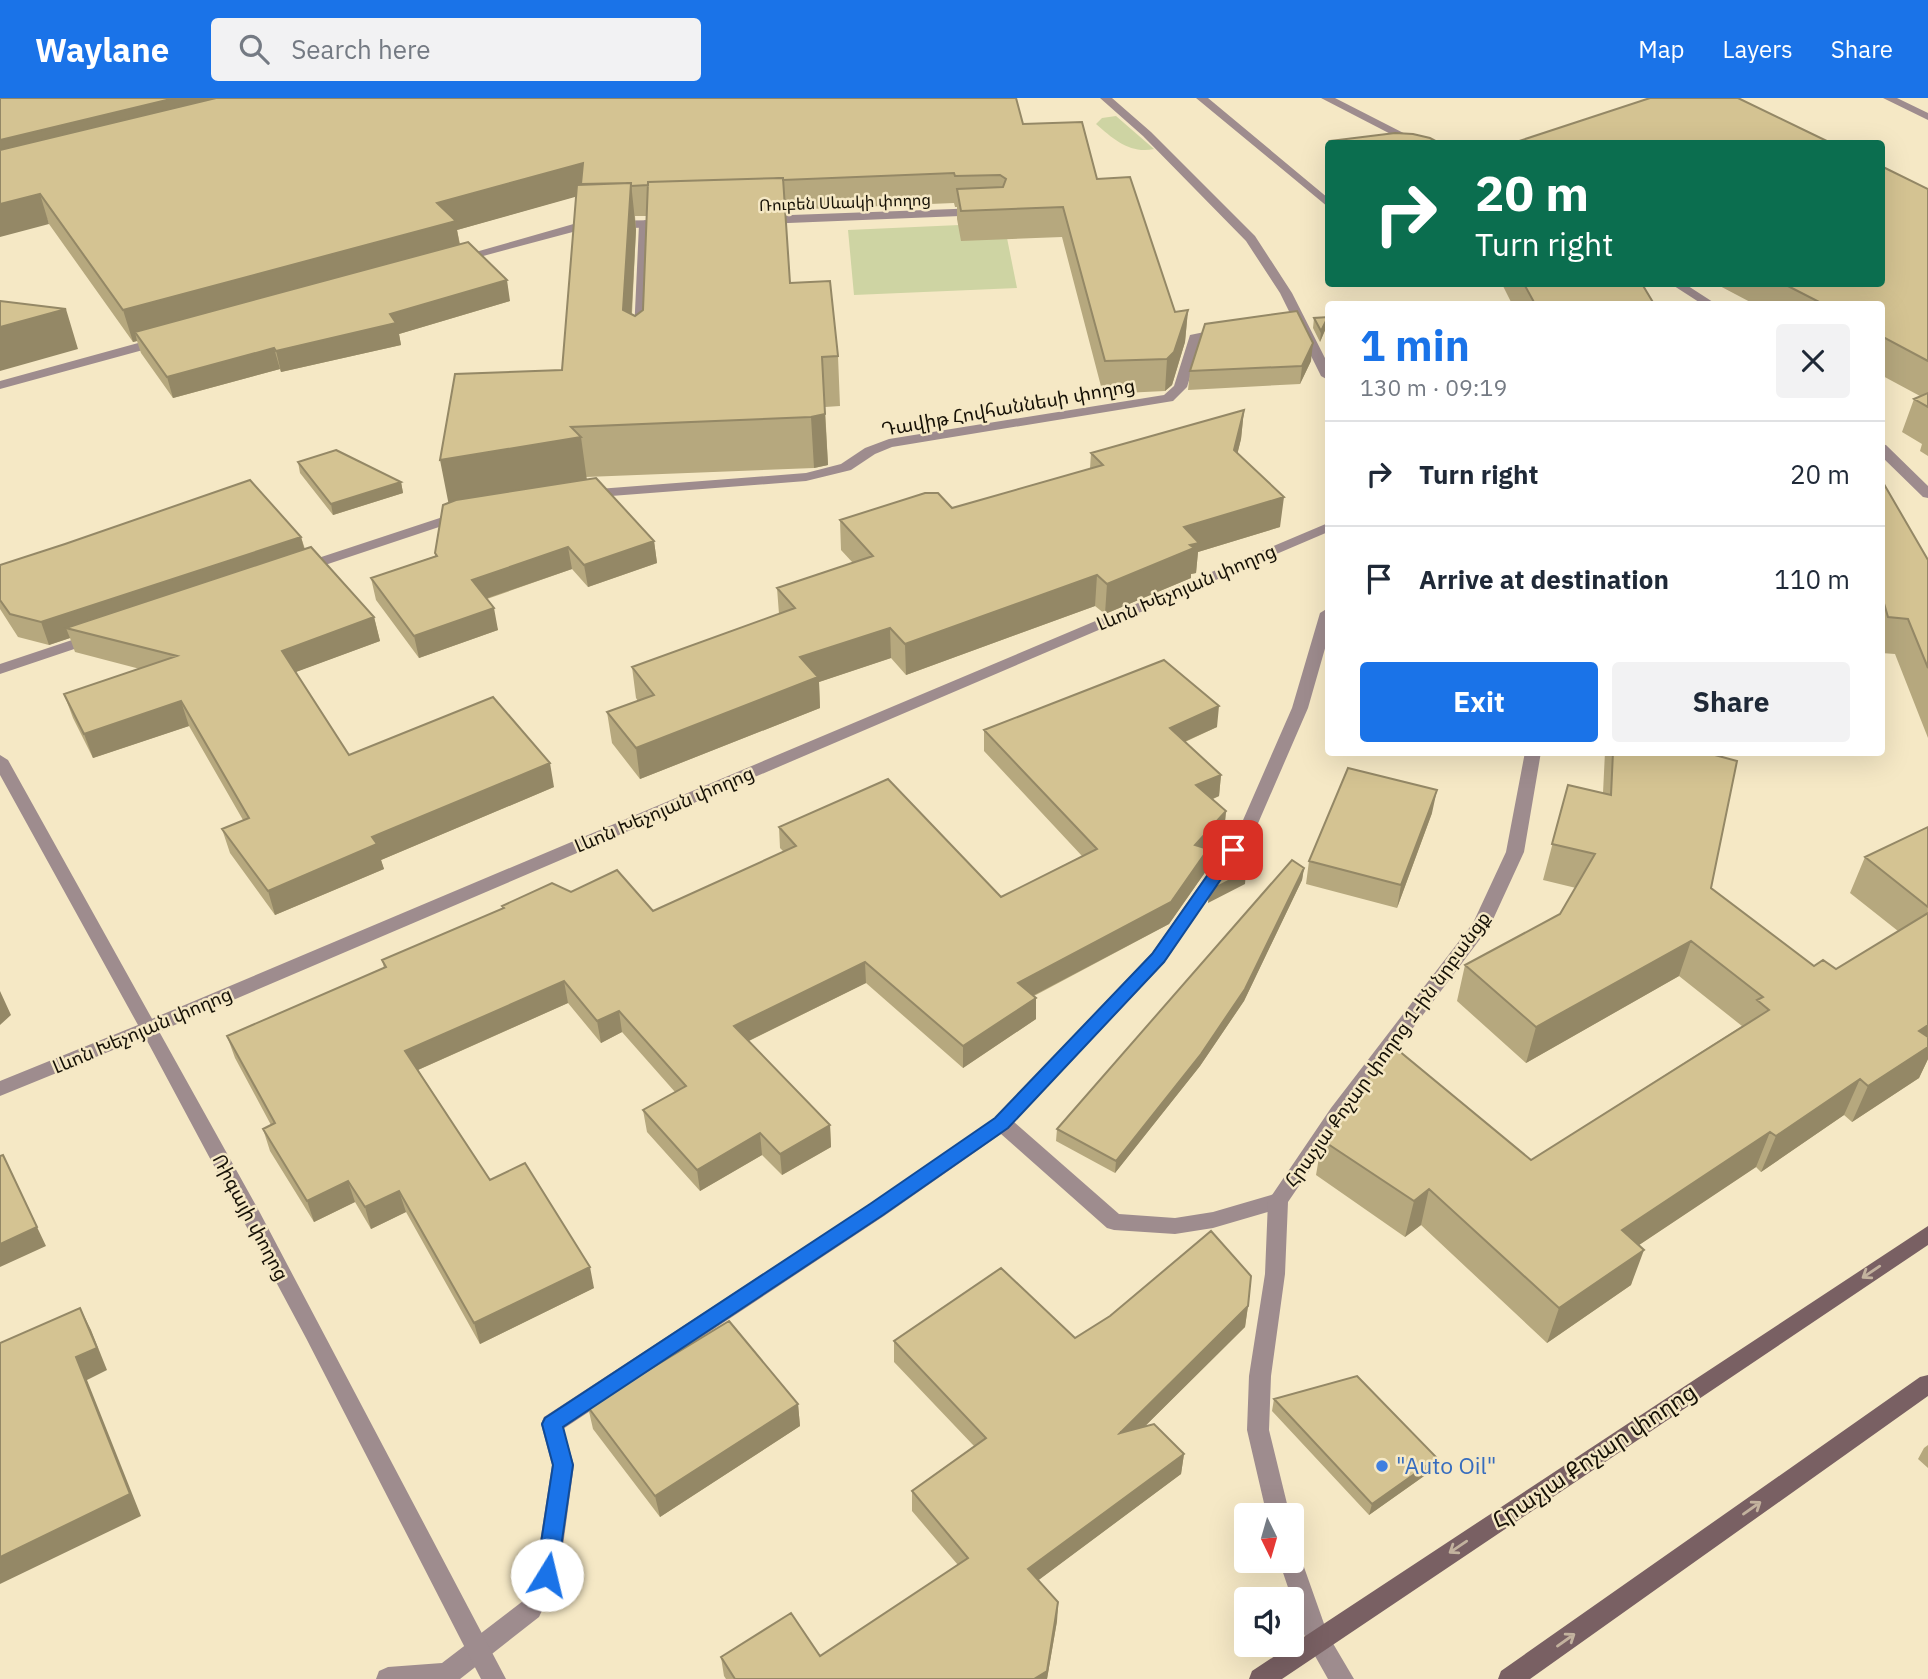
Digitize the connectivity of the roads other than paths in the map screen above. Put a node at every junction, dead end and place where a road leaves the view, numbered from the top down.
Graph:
1 (1105, 98) edge
2 (1201, 98) edge
3 (1326, 98) edge
4 (1888, 98) edge
5 (1928, 117) edge
6 (1412, 140) edge
7 (1325, 201) edge
8 (999, 212) edge
9 (755, 220) edge
10 (686, 223) edge
11 (645, 225) junction
12 (443, 263) edge
13 (1682, 287) edge
14 (1705, 301) edge
15 (1319, 322) edge
16 (1293, 323) junction
17 (1245, 329) edge
18 (174, 337) edge
19 (640, 346) edge
20 (1325, 371) edge
21 (0, 385) edge
22 (1885, 452) edge
23 (1928, 494) edge
24 (576, 495) edge
25 (469, 513) edge
26 (1325, 528) edge
27 (286, 573) edge
28 (1325, 623) edge
29 (104, 634) edge
30 (0, 669) edge
31 (1532, 756) edge
32 (0, 760) edge
33 (149, 1028) junction
34 (0, 1089) edge
35 (1002, 1123) junction
36 (1278, 1201) junction
37 (1928, 1234) edge
38 (1928, 1384) edge
39 (1276, 1503) edge
40 (1295, 1573) edge
41 (1318, 1640) junction
42 (388, 1679) edge
43 (494, 1679) edge
44 (1261, 1679) edge
45 (1342, 1679) edge
46 (1510, 1679) edge

1 - 16 street
2 - 7 street
3 - 6 street
4 - 5 street
8 - 9 street, Ռուբեն Սևակի փողոց
10 - 11 street
11 - 12 street
11 - 19 street
13 - 14 street
15 - 16 street
16 - 20 street
17 - 24 street, Դավիթ Հովհաննեսի փողոց
18 - 21 street
22 - 23 street
25 - 27 street
26 - 33 street, Լևոն Խեչոյան փողոց
28 - 35 street
29 - 30 street
31 - 36 street, Հրաչյա Քոչար փողոց 1-ին նրբանցք
32 - 33 street, Ռիգայի փողոց
33 - 34 street, Լևոն Խեչոյան փողոց
33 - 43 street, Ռիգայի փողոց
35 - 36 street
35 - 42 street
36 - 39 street, Հրաչյա Քոչար փողոց 1-ին նրբանցք
37 -> 41 main road, Հրաչյա Քոչար փողոց
46 -> 38 main road
40 - 41 street
41 - 44 main road, Հրաչյա Քոչար փողոց
41 - 45 street

